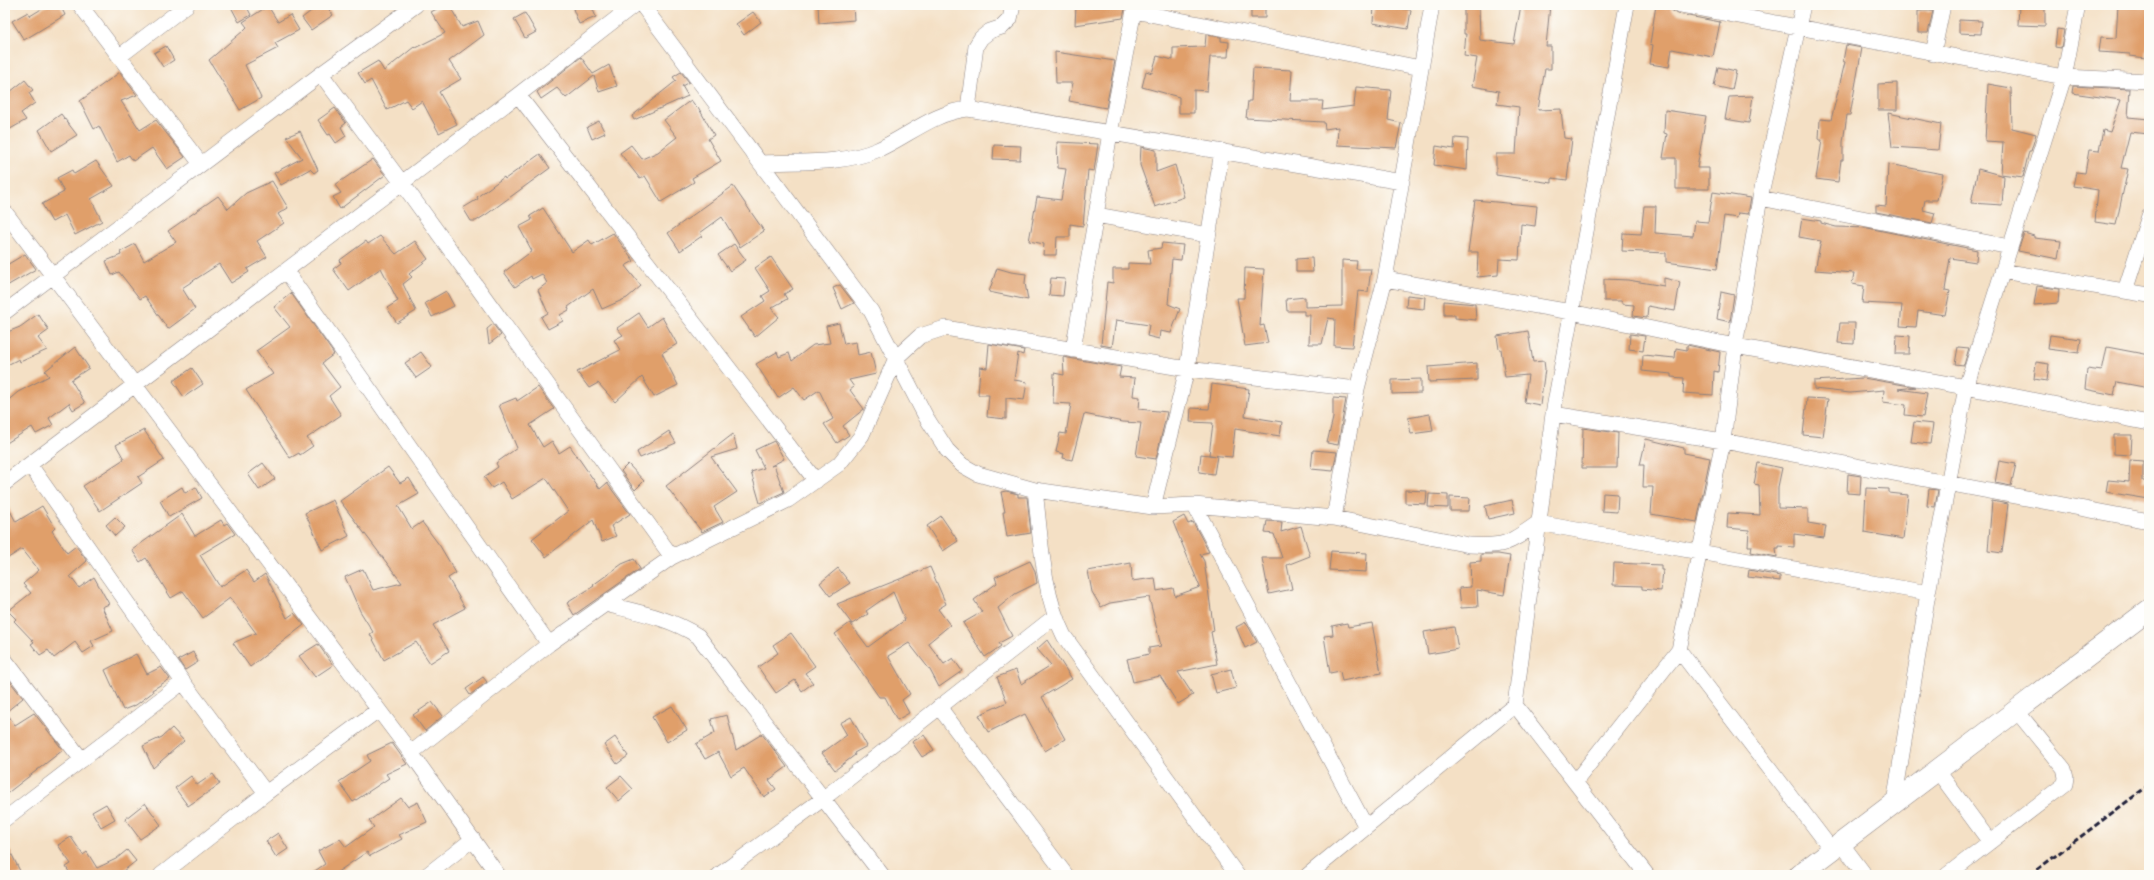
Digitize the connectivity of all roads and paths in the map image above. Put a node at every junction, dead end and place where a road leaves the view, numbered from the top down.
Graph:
1 (80, 5) edge
2 (187, 5) edge
3 (416, 5) edge
4 (634, 5) edge
5 (642, 5) edge
6 (1013, 5) edge
7 (1432, 5) edge
8 (1627, 5) edge
9 (1680, 5) edge
10 (1803, 5) edge
11 (1943, 5) edge
12 (2078, 5) edge
13 (1135, 8) edge
14 (1799, 27) junction
15 (1933, 54) junction
16 (120, 56) junction
17 (1421, 68) junction
18 (321, 74) junction
19 (2064, 77) junction
20 (2149, 81) edge
21 (518, 95) junction
22 (968, 109) junction
23 (1110, 133) junction
24 (1222, 152) junction
25 (762, 163) junction
26 (201, 164) junction
27 (402, 182) junction
28 (1402, 182) junction
29 (1760, 198) junction
30 (5, 212) edge
31 (1096, 215) junction
32 (2149, 216) edge
33 (1208, 235) junction
34 (2010, 247) junction
35 (286, 271) junction
36 (2002, 271) junction
37 (53, 274) junction
38 (1385, 279) junction
39 (2125, 291) junction
40 (2149, 295) edge
41 (5, 312) edge
42 (1571, 312) junction
43 (1735, 346) junction
44 (1072, 350) junction
45 (896, 358) junction
46 (1187, 369) junction
47 (134, 385) junction
48 (1966, 387) junction
49 (1357, 389) junction
50 (1553, 414) junction
51 (2149, 423) edge
52 (1723, 441) junction
53 (30, 465) junction
54 (816, 482) junction
55 (5, 483) edge
56 (1949, 484) junction
57 (1035, 490) junction
58 (1194, 505) junction
59 (1153, 507) junction
60 (1334, 518) junction
61 (2149, 521) edge
62 (1538, 523) junction
63 (1699, 551) junction
64 (672, 557) junction
65 (1928, 593) junction
66 (605, 604) junction
67 (2149, 610) edge
68 (1054, 617) junction
69 (549, 644) junction
70 (1678, 650) junction
71 (5, 660) edge
72 (182, 682) junction
73 (1515, 705) junction
74 (939, 707) junction
75 (378, 710) junction
76 (2016, 710) junction
77 (411, 753) junction
78 (82, 760) junction
79 (1937, 770) junction
80 (1575, 782) junction
81 (266, 792) junction
82 (824, 798) junction
83 (1894, 803) junction
84 (5, 819) edge
85 (1366, 827) junction
86 (473, 839) junction
87 (1990, 842) junction
88 (1837, 846) junction
89 (162, 875) edge
90 (426, 875) edge
91 (498, 875) edge
92 (719, 875) edge
93 (882, 875) edge
94 (1066, 875) edge
95 (1238, 875) edge
96 (1308, 875) edge
97 (1647, 875) edge
98 (1799, 875) edge
99 (1865, 875) edge
100 (1947, 875) edge

1 - 16 street
2 - 16 street
3 - 18 street
4 - 21 street
5 - 25 street
6 - 22 street
7 - 17 street
8 - 42 street
9 - 14 street
10 - 14 street
11 - 15 street
12 - 19 street
13 - 17 street
13 - 23 street
14 - 15 street
14 - 29 street
15 - 19 street
16 - 26 street
17 - 28 street
18 - 26 street
18 - 27 street
19 - 20 street
19 - 34 street
21 - 27 street
21 - 54 street
22 - 23 street
22 - 25 street
23 - 24 street
23 - 31 street
24 - 28 street
24 - 33 street
25 - 45 street
26 - 37 street
27 - 35 street
27 - 64 street
28 - 38 street
29 - 34 street
29 - 43 street
30 - 37 street
31 - 33 street
31 - 44 street
32 - 39 street
33 - 46 street
34 - 36 street
35 - 47 street
35 - 69 street
36 - 39 street
36 - 48 street
37 - 41 street
37 - 47 street
38 - 42 street
38 - 49 street
39 - 40 street
42 - 43 street
42 - 50 street
43 - 48 street
43 - 52 street
44 - 45 street
44 - 46 street
45 - 54 street
45 - 57 street
46 - 49 street
46 - 59 street
47 - 53 street
47 - 75 street
48 - 51 street
48 - 56 street
49 - 60 street
50 - 52 street
50 - 62 street
52 - 56 street
52 - 63 street
53 - 55 street
53 - 72 street
54 - 64 street
56 - 61 street
56 - 65 street
57 - 59 street
57 - 68 street
58 - 59 street
58 - 60 street
58 - 85 street
60 - 62 street
62 - 63 street
62 - 73 street
63 - 65 street
63 - 70 street
64 - 66 street
65 - 83 street
66 - 69 street
66 - 82 street
67 - 76 street
68 - 74 street
68 - 95 street
69 - 77 street
70 - 80 street
70 - 88 street
71 - 78 street
72 - 78 street
72 - 81 street
73 - 80 street
73 - 85 street
74 - 82 street
74 - 94 street
75 - 77 street
75 - 81 street
76 - 79 street
76 - 87 street
77 - 86 street
78 - 84 street
79 - 83 street
79 - 87 street
80 - 97 street
81 - 89 street
82 - 92 street
82 - 93 street
83 - 88 street
85 - 96 street
86 - 90 street
86 - 91 street
87 - 100 street
88 - 98 street
88 - 99 street

